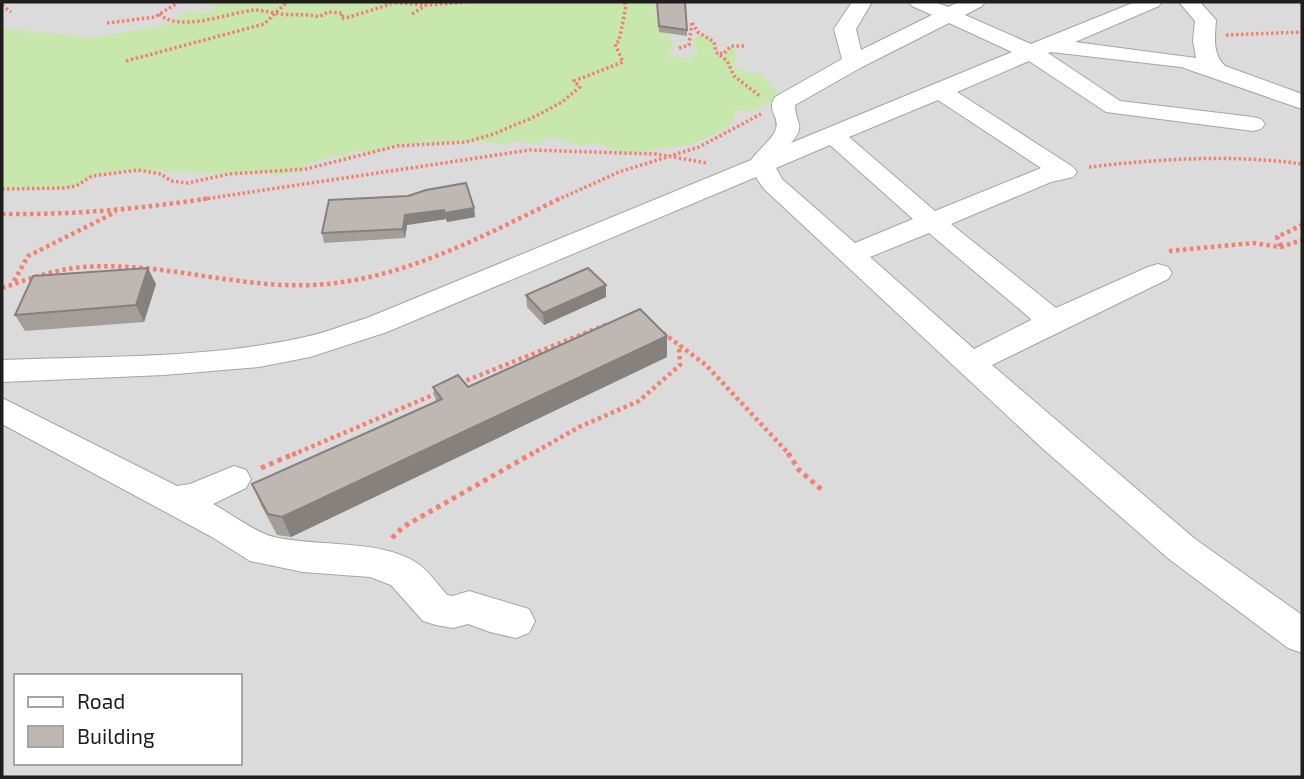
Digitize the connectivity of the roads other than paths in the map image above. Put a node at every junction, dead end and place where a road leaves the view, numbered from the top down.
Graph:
1 (862, 2) edge
2 (919, 2) edge
3 (975, 2) edge
4 (1152, 2) edge
5 (1189, 2) edge
6 (947, 16) junction
7 (1041, 50) junction
8 (854, 62) junction
9 (1217, 71) junction
10 (939, 90) junction
11 (1302, 102) edge
12 (1253, 124) dead end
13 (831, 134) junction
14 (753, 167) junction
15 (931, 221) junction
16 (853, 254) junction
17 (1158, 273) road end
18 (1051, 320) junction
19 (971, 362) junction
20 (2, 371) edge
21 (2, 410) edge
22 (234, 479) road end
23 (173, 500) junction
24 (516, 621) dead end
25 (1293, 625) edge

1 - 8 street
2 - 6 street
3 - 6 street
4 - 7 street
5 - 9 street
6 - 7 street
6 - 8 street
7 - 9 street
7 - 10 street
7 - 12 street
8 - 14 street
9 - 11 street
10 - 13 street
10 - 15 street
13 - 14 street
13 - 15 street
14 - 16 street
14 - 20 street
15 - 16 street
15 - 18 street
16 - 19 street
17 - 18 street
18 - 19 street
19 - 25 street
21 - 23 street
22 - 23 street
23 - 24 street

